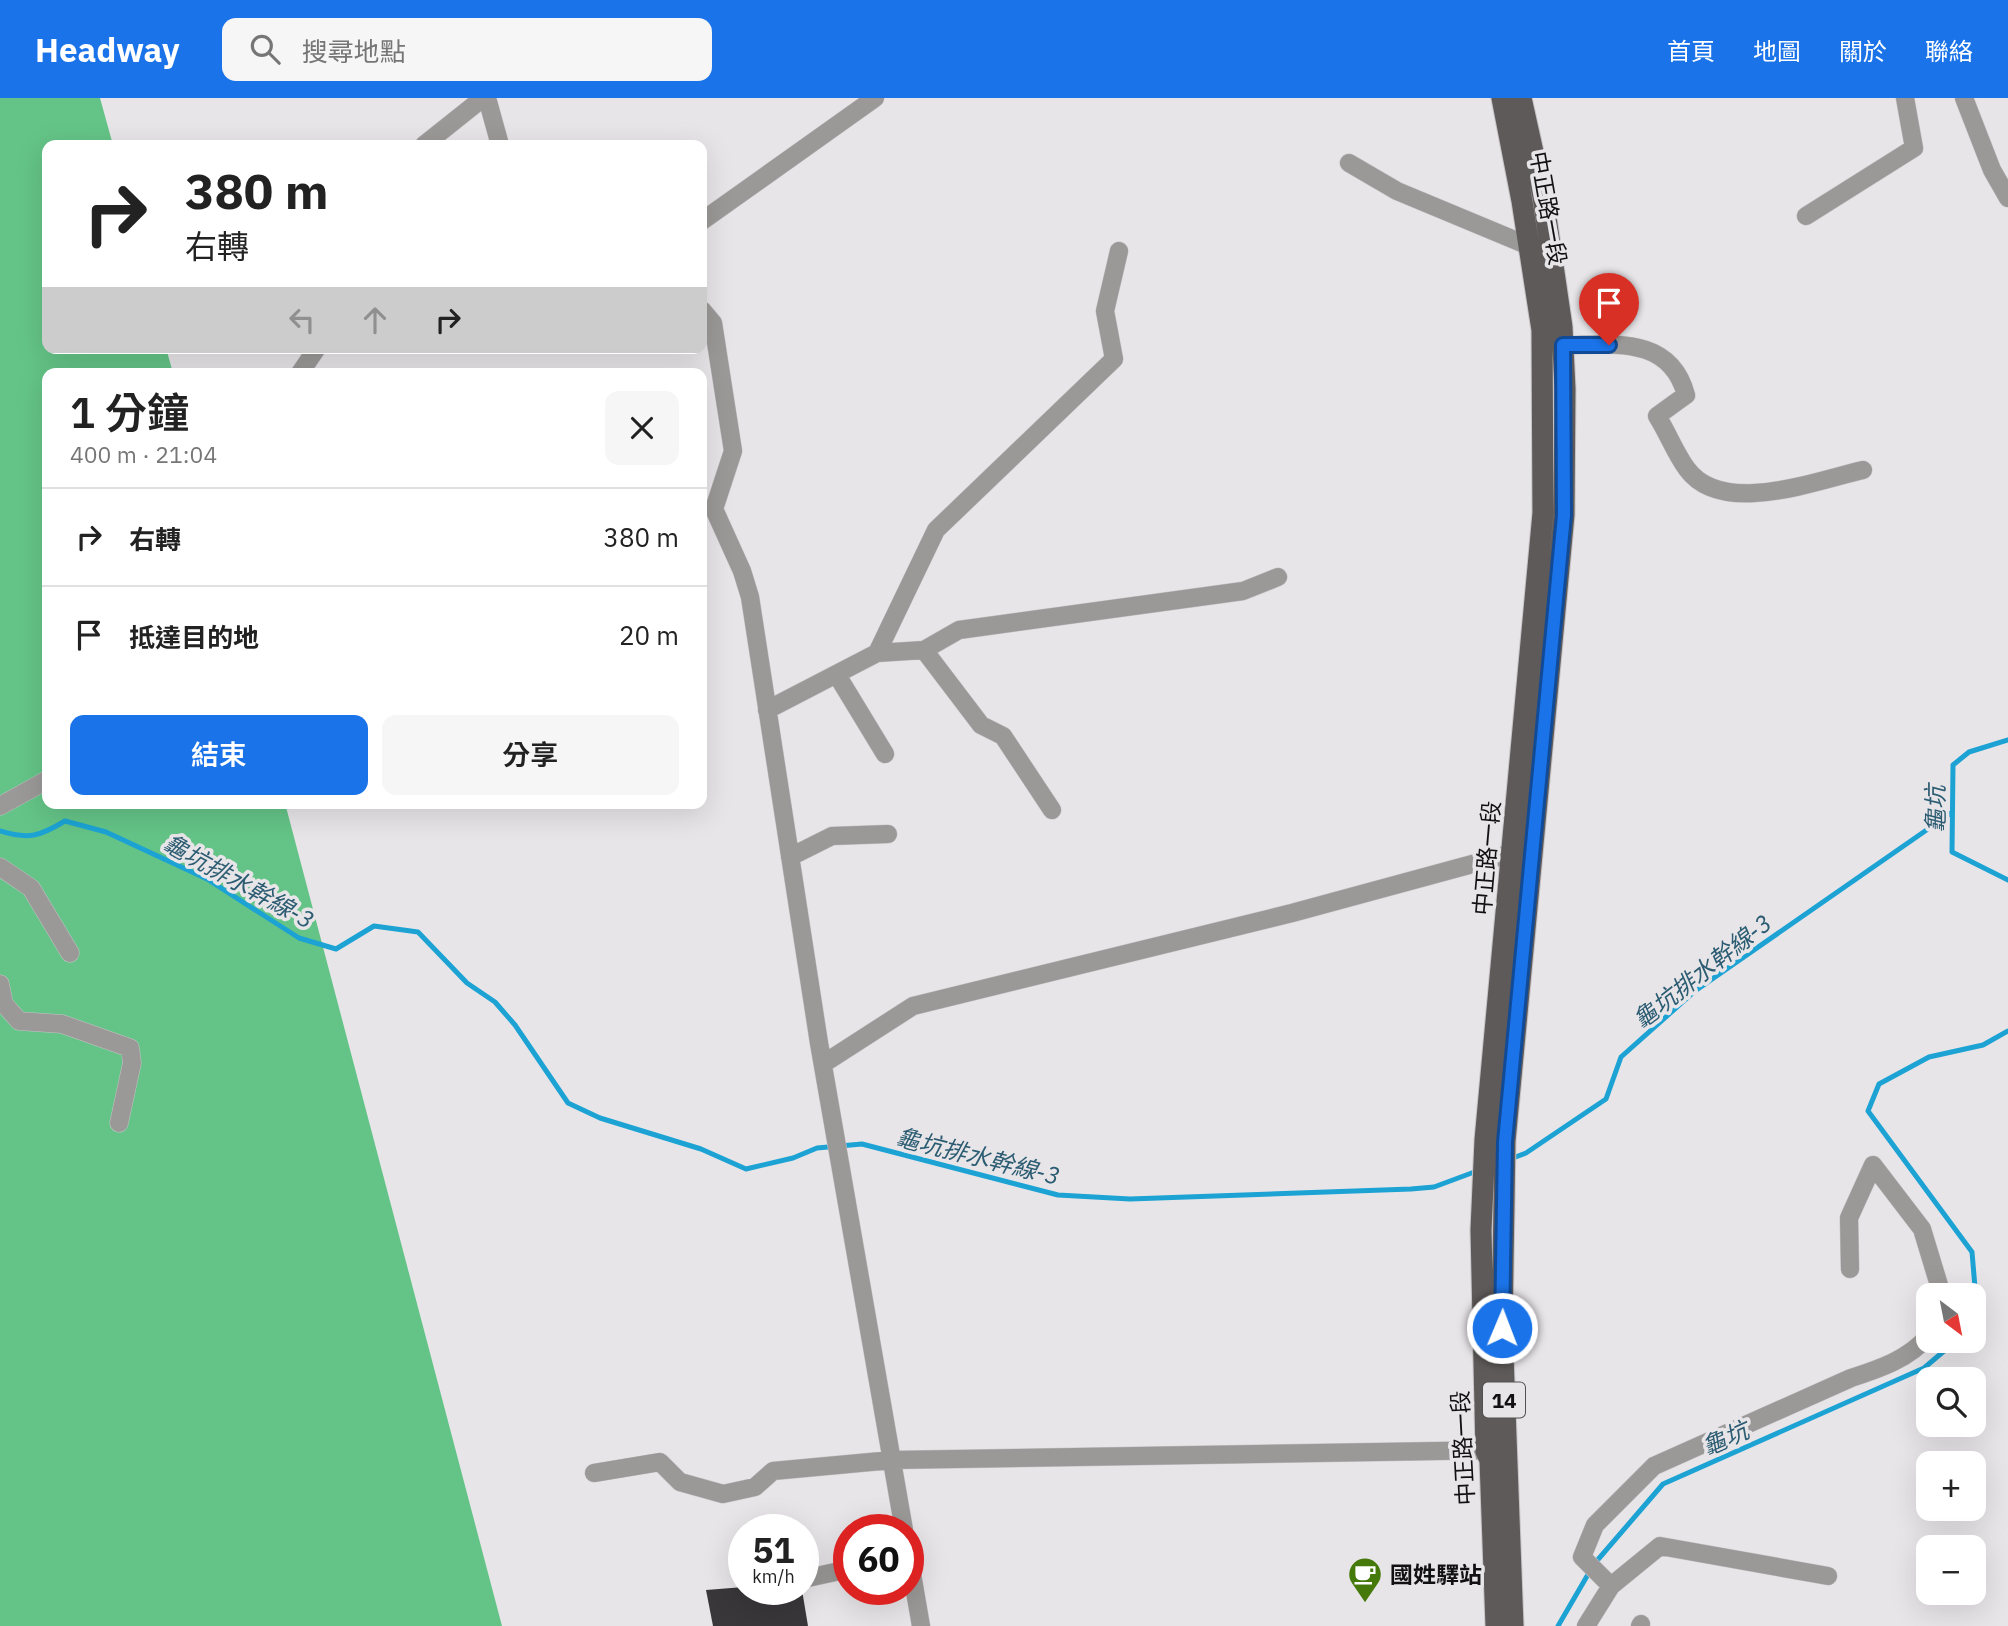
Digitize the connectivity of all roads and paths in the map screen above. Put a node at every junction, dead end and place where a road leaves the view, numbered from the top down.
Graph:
1 (485, 98) edge
2 (875, 98) edge
3 (1502, 98) edge
4 (1521, 98) edge
5 (1905, 98) edge
6 (1964, 98) edge
7 (430, 140) edge
8 (498, 140) edge
9 (1349, 163) dead end
10 (2008, 198) edge
11 (1806, 216) dead end
12 (707, 217) edge
13 (1529, 246) junction
14 (1119, 251) dead end
15 (707, 316) edge
16 (1563, 345) junction
17 (1555, 388) junction
18 (1863, 470) dead end
19 (710, 494) edge
20 (1279, 577) dead end
21 (924, 650) junction
22 (877, 653) junction
23 (837, 674) junction
24 (767, 710) junction
25 (885, 754) dead end
26 (42, 783) edge
27 (0, 806) edge
28 (1052, 810) dead end
29 (888, 834) dead end
30 (1522, 853) junction
31 (790, 856) junction
32 (0, 867) edge
33 (69, 953) dead end
34 (0, 984) edge
35 (823, 1064) junction
36 (118, 1123) dead end
37 (1850, 1269) dead end
38 (1938, 1283) edge
39 (1916, 1349) edge
40 (1496, 1450) junction
41 (892, 1460) junction
42 (594, 1473) dead end
43 (901, 1514) edge
44 (1828, 1576) dead end
45 (1610, 1586) junction
46 (917, 1605) edge
47 (921, 1626) edge
48 (1496, 1626) edge
49 (1513, 1626) edge
50 (1586, 1626) edge

1 - 7 lane
1 - 8 lane
2 - 12 lane
3 - 13 main road, 中正路一段 / 14
4 - 16 main road, 中正路一段 / 14
5 - 11 lane
6 - 10 lane
9 - 13 lane
13 - 17 main road, 中正路一段 / 14
14 - 22 lane
15 - 19 lane
16 - 17 main road, 中正路一段 / 14
16 - 18 lane
17 - 30 main road, 中正路一段 / 14
19 - 24 lane
20 - 21 lane
21 - 22 lane
21 - 28 lane
22 - 23 lane
23 - 24 lane
23 - 25 lane
24 - 31 lane
26 - 27 lane
29 - 31 lane
30 - 35 lane
30 - 40 main road, 中正路一段 / 14
30 - 40 main road, 中正路一段 / 14
31 - 35 lane
32 - 33 lane
34 - 36 lane
35 - 41 lane
37 - 38 lane
39 - 45 lane
40 - 41 lane
40 - 48 main road, 中正路一段 / 14
40 - 49 main road, 中正路一段 / 14
41 - 42 lane
41 - 43 lane
44 - 45 lane
45 - 50 lane
46 - 47 lane

